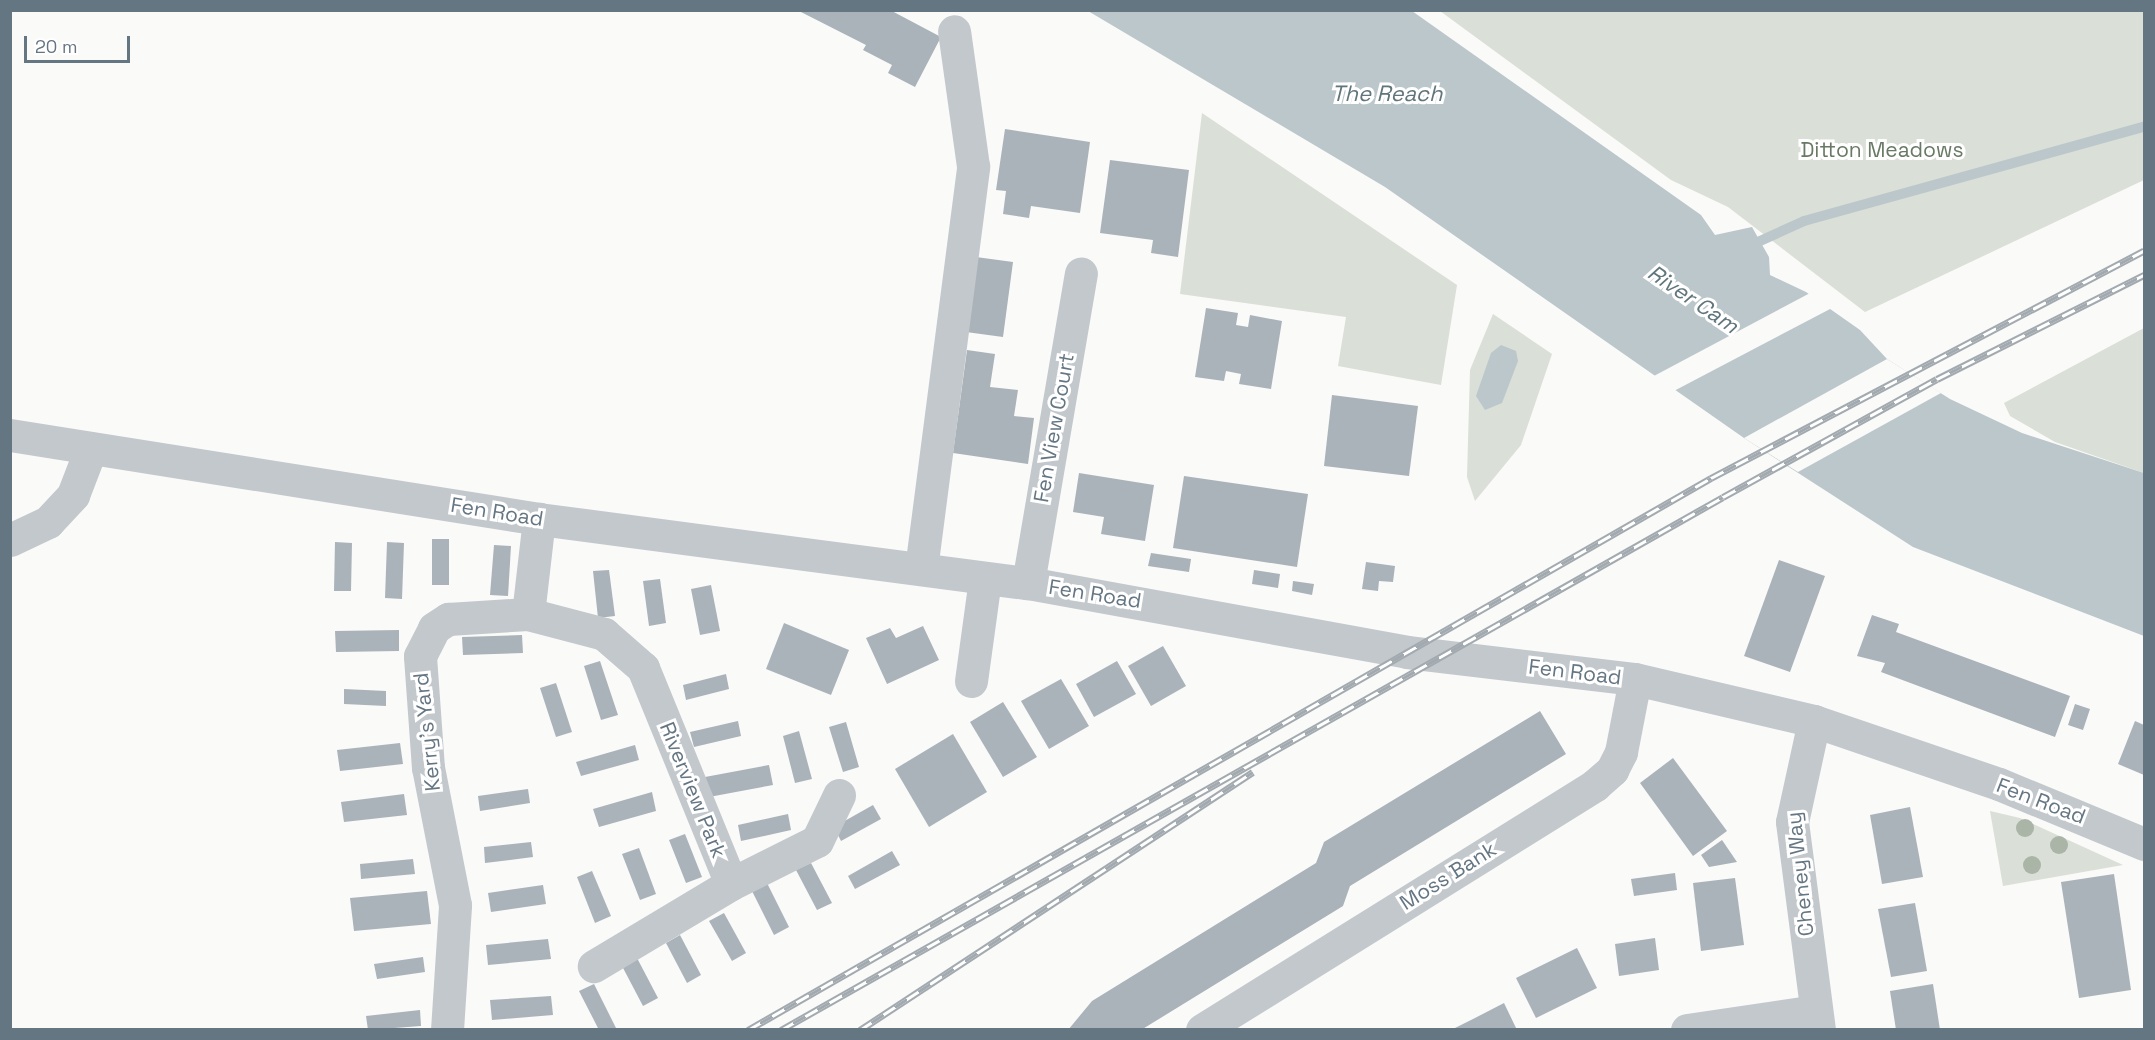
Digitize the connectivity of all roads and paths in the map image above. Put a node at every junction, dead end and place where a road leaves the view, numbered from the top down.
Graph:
1 (954, 31) dead end
2 (1081, 273) dead end
3 (10, 435) edge
4 (91, 448) junction
5 (539, 519) junction
6 (10, 540) edge
7 (921, 569) junction
8 (985, 579) junction
9 (1028, 583) junction
10 (528, 614) junction
11 (1635, 679) junction
12 (971, 681) dead end
13 (1814, 721) junction
14 (839, 795) dead end
15 (2145, 844) edge
16 (731, 884) junction
17 (594, 966) dead end
18 (1818, 1020) edge
19 (447, 1029) edge
20 (1202, 1029) edge
21 (1687, 1029) edge

1 - 7 street
2 - 9 street, Fen View Court
3 - 4 street, Fen Road
4 - 5 street, Fen Road
4 - 6 street
5 - 7 street, Fen Road
5 - 10 street
7 - 8 street, Fen Road
8 - 9 street, Fen Road
8 - 12 street
9 - 11 street, Fen Road
10 - 16 street, Riverview Park
10 - 19 street, Kerry's Yard
11 - 13 street, Fen Road
11 - 20 street, Moss Bank
13 - 15 street, Fen Road
13 - 18 street, Cheney Way
14 - 16 street
16 - 17 street, Riverview Park
18 - 21 street

